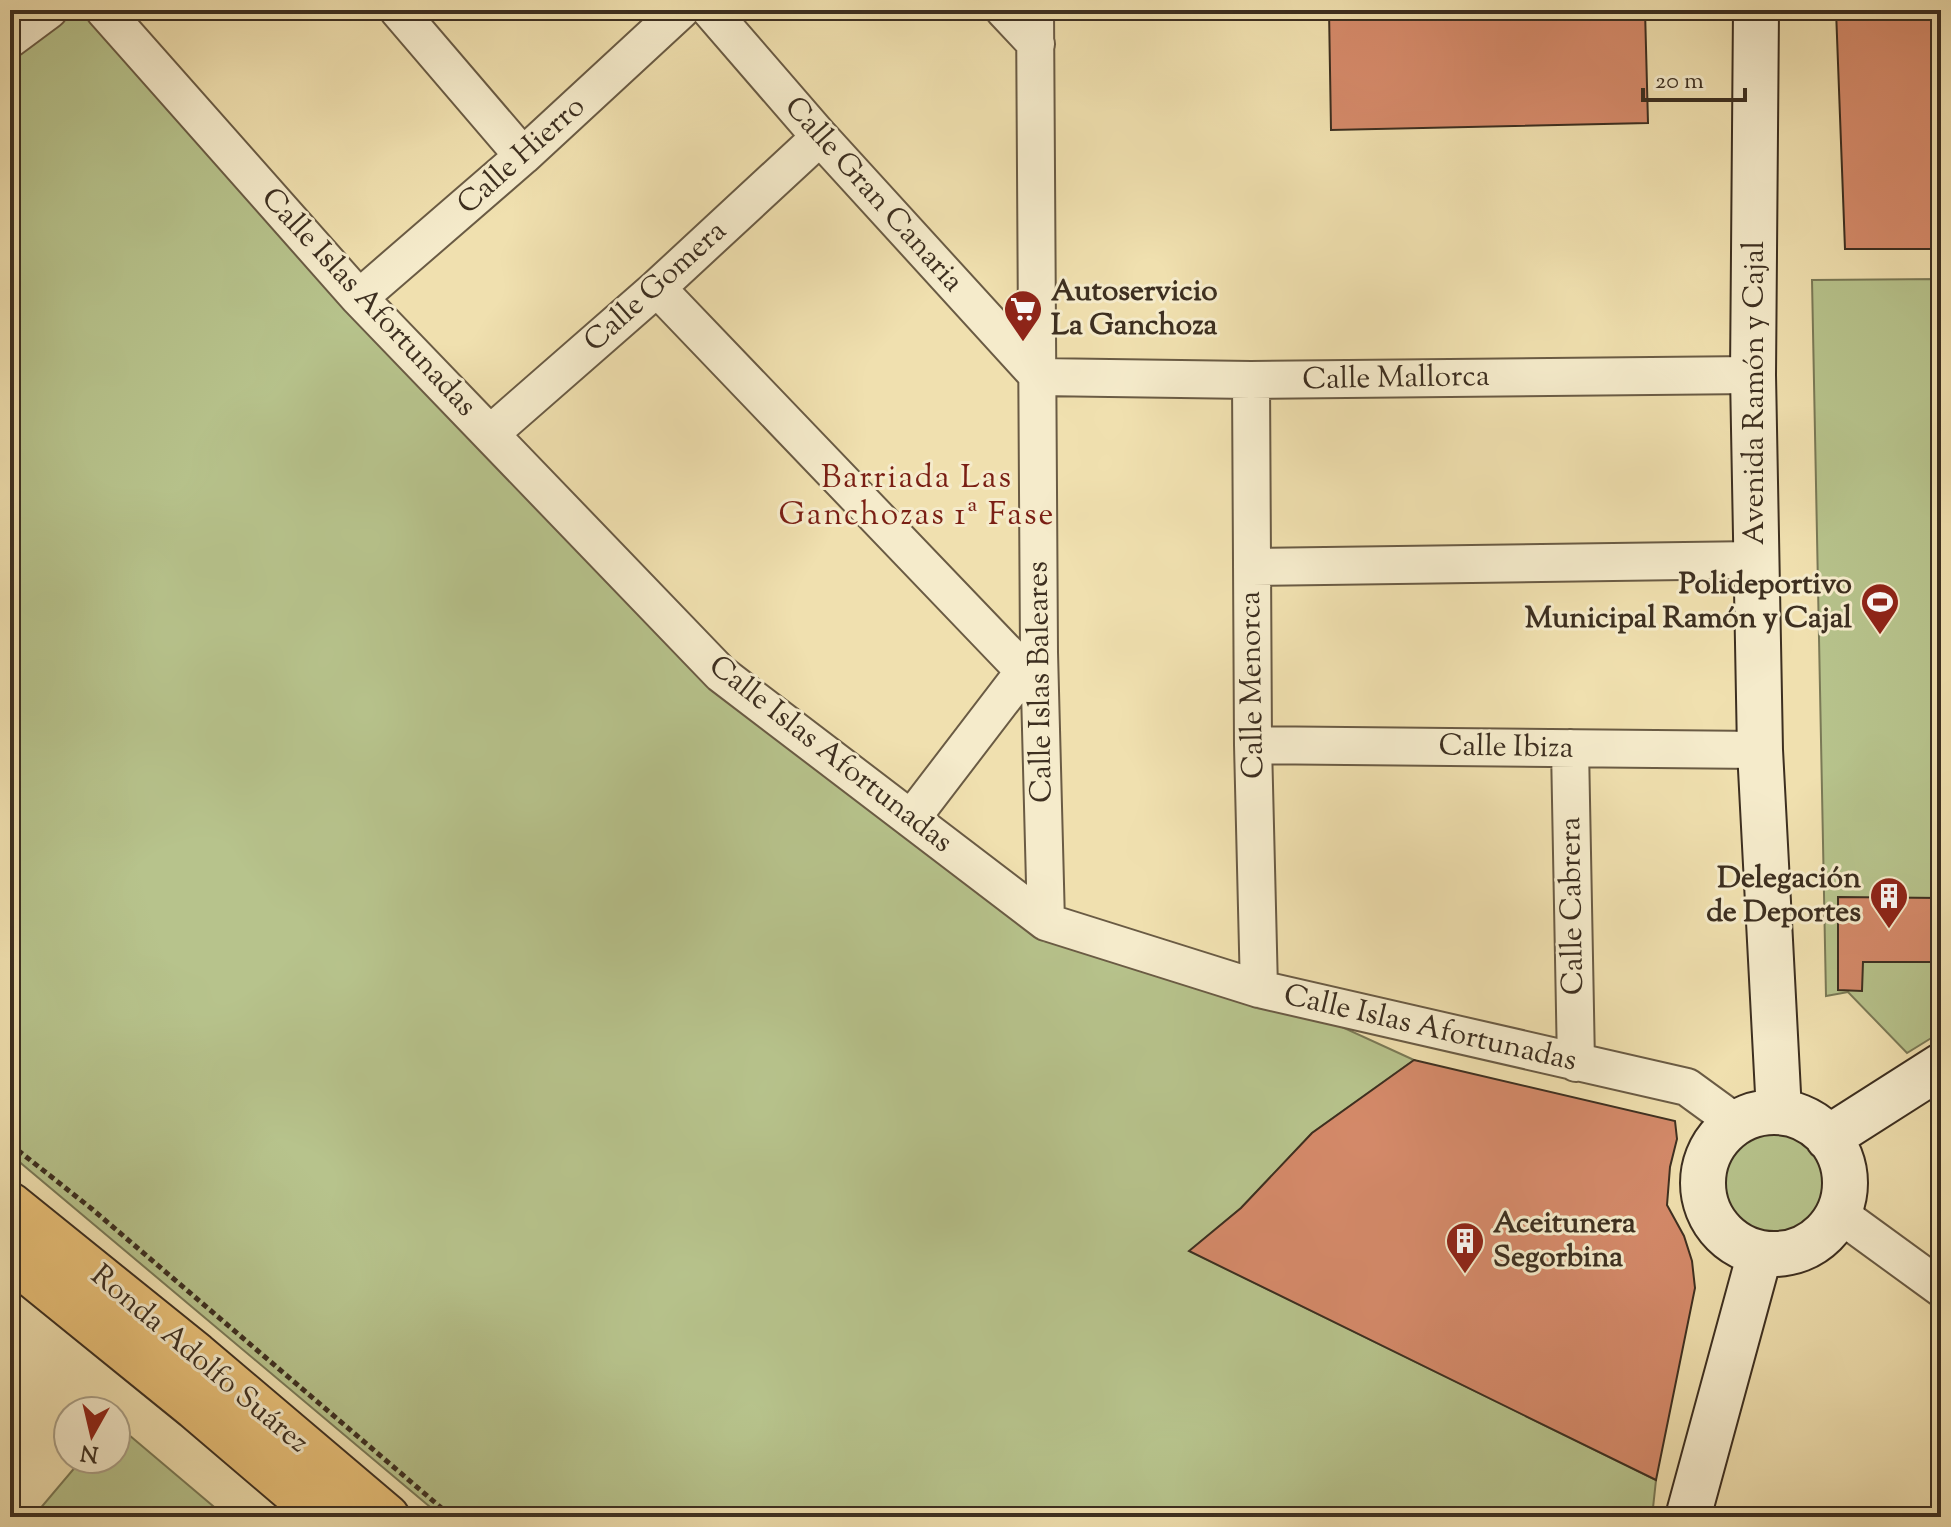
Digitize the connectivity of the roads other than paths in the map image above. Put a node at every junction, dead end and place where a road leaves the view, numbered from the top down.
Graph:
1 (49, 10) edge
2 (104, 10) edge
3 (398, 10) edge
4 (681, 10) edge
5 (710, 10) edge
6 (1004, 10) edge
7 (1756, 10) edge
8 (1035, 27) edge
9 (10, 39) edge
10 (820, 137) junction
11 (523, 156) junction
12 (657, 288) junction
13 (359, 298) junction
14 (1753, 375) junction
15 (1039, 377) junction
16 (1251, 380) junction
17 (490, 434) junction
18 (1756, 560) junction
19 (1252, 567) junction
20 (1032, 662) junction
21 (1253, 745) junction
22 (1570, 748) junction
23 (1760, 750) junction
24 (911, 819) junction
25 (1046, 922) junction
26 (1259, 989) junction
27 (1576, 1063) junction
28 (1941, 1066) edge
29 (1779, 1112) junction
30 (1735, 1122) junction
31 (1828, 1138) junction
32 (10, 1205) edge
33 (1838, 1213) junction
34 (1760, 1253) junction
35 (10, 1257) edge
36 (1941, 1288) edge
37 (324, 1517) edge
38 (387, 1517) edge
39 (1688, 1517) edge

1 - 9 street
2 - 13 street, Calle Islas Afortunadas
3 - 11 street
4 - 11 street, Calle Hierro
5 - 10 street, Calle Gran Canaria
6 - 8 street
7 - 14 street, Avenida Ramón y Cajal
8 - 15 street, Calle Islas Baleares
10 - 12 street, Calle Gomera
10 - 15 street, Calle Gran Canaria
11 - 13 street, Calle Hierro
12 - 17 street, Calle Gomera
12 - 20 street
13 - 17 street, Calle Islas Afortunadas
14 - 16 street, Calle Mallorca
14 - 18 street, Avenida Ramón y Cajal
15 - 16 street, Calle Mallorca
15 - 20 street, Calle Islas Baleares
16 - 19 street, Calle Menorca
17 - 24 street, Calle Islas Afortunadas
18 - 19 street
18 - 23 street, Avenida Ramón y Cajal
19 - 21 street, Calle Menorca
20 - 24 street
20 - 25 street, Calle Islas Baleares
21 - 22 street, Calle Ibiza
21 - 26 street, Calle Menorca
22 - 23 street, Calle Ibiza
22 - 27 street, Calle Cabrera
23 - 29 street, Avenida Ramón y Cajal
24 - 25 street, Calle Islas Afortunadas
25 - 26 street, Calle Islas Afortunadas
26 - 27 street, Calle Islas Afortunadas
27 - 30 street, Calle Islas Afortunadas
28 - 31 street
29 - 30 street
29 - 31 street
30 - 34 street
31 - 33 street
32 - 38 main road, Ronda Adolfo Suárez
33 - 34 street
33 - 36 street
34 - 39 street
35 - 37 main road, Ronda Adolfo Suárez

